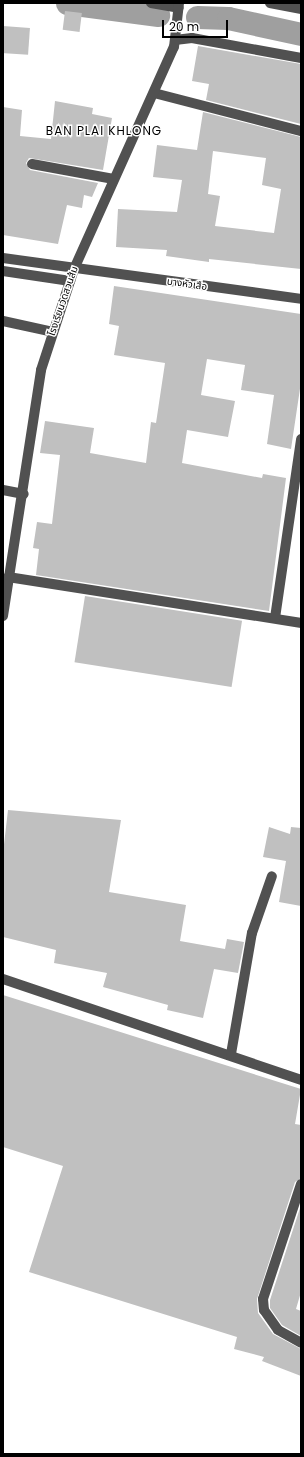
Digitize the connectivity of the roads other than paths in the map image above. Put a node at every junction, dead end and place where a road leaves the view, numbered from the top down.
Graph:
1 (151, 3) edge
2 (270, 3) edge
3 (179, 5) edge
4 (301, 9) edge
5 (175, 40) junction
6 (301, 58) edge
7 (154, 94) junction
8 (301, 132) edge
9 (32, 164) dead end
10 (114, 179) junction
11 (3, 258) edge
12 (74, 269) junction
13 (3, 271) edge
14 (70, 282) junction
15 (301, 300) edge
16 (3, 321) edge
17 (53, 332) junction
18 (301, 439) edge
19 (3, 490) edge
20 (24, 494) junction
21 (8, 558) edge
22 (8, 577) junction
23 (3, 616) edge
24 (275, 618) junction
25 (301, 623) edge
26 (272, 876) dead end
27 (3, 979) edge
28 (231, 1054) junction
29 (301, 1080) edge
30 (301, 1184) edge
31 (301, 1344) edge

1 - 3 street
2 - 4 street
3 - 5 street, โรงเรียนวัดสวนส้ม
5 - 6 street
5 - 7 street, โรงเรียนวัดสวนส้ม
7 - 8 street
7 - 10 street, โรงเรียนวัดสวนส้ม
9 - 10 street
10 - 12 street, โรงเรียนวัดสวนส้ม
11 - 12 street, บางหัวเสือ
12 - 14 street, โรงเรียนวัดสวนส้ม
12 - 15 street, บางหัวเสือ
13 - 14 street
14 - 17 street, โรงเรียนวัดสวนส้ม
16 - 17 street
17 - 20 street, โรงเรียนวัดสวนส้ม
18 - 24 street
19 - 20 street
20 - 21 street, โรงเรียนวัดสวนส้ม
21 - 22 street, โรงเรียนวัดสวนส้ม
22 - 23 street, โรงเรียนวัดสวนส้ม
22 - 24 street
24 - 25 street
26 - 28 street
27 - 28 street
28 - 29 street
30 - 31 street

